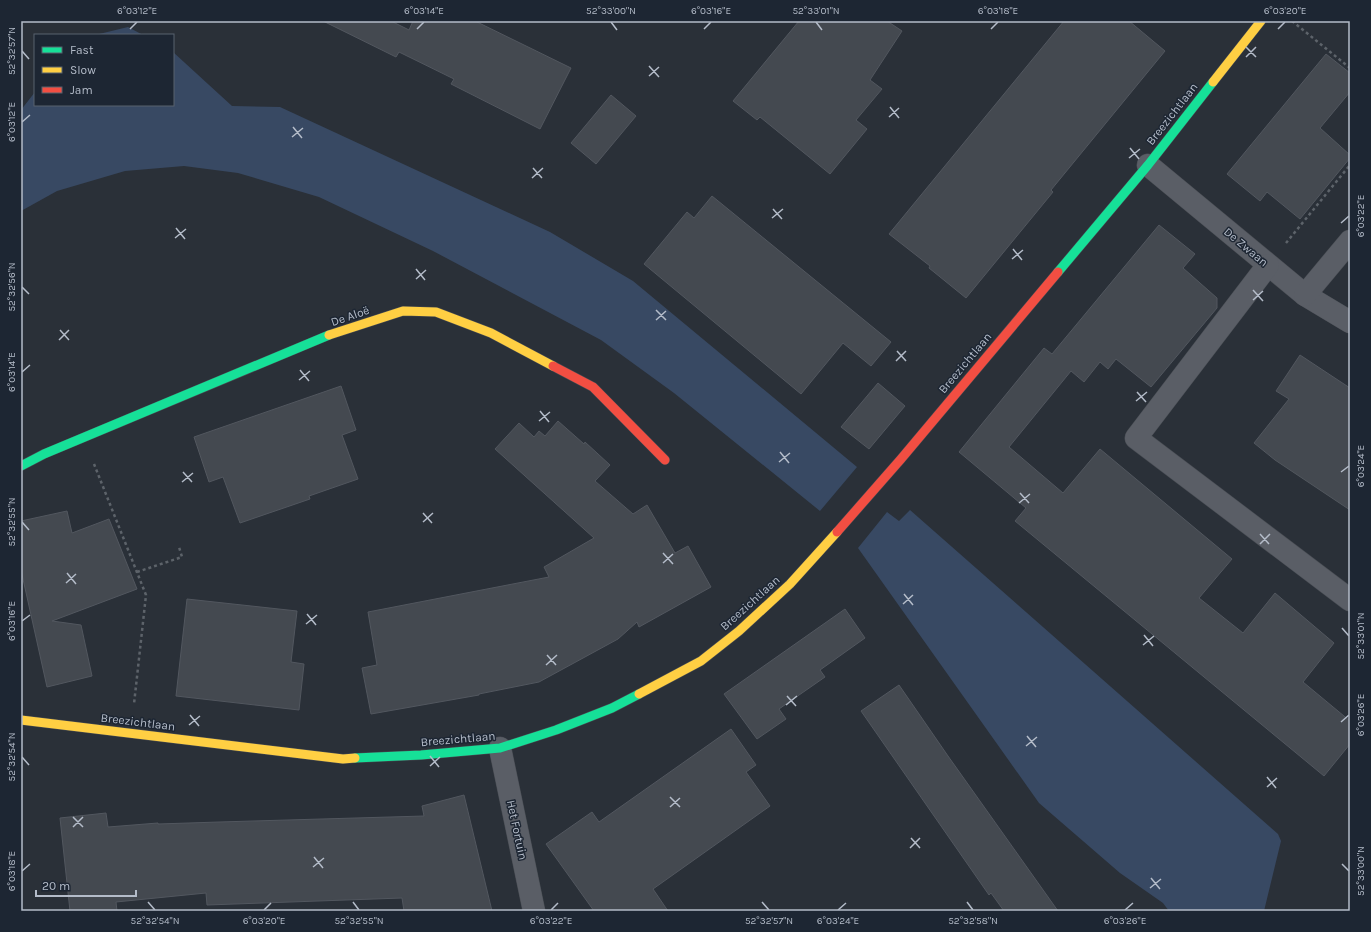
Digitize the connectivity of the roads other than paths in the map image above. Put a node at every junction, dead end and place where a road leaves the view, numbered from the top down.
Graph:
1 (1262, 21) edge
2 (1148, 165) junction
3 (1350, 241) edge
4 (1268, 265) junction
5 (1305, 295) junction
6 (1350, 322) edge
7 (666, 460) dead end
8 (21, 466) edge
9 (1350, 600) edge
10 (21, 720) edge
11 (500, 748) junction
12 (534, 911) edge

1 - 2 street, Breezichtlaan
2 - 4 street, De Zwaan
2 - 11 street, Breezichtlaan
3 - 5 street
4 - 5 street, De Zwaan
4 - 9 street
5 - 6 street, De Zwaan
7 - 8 street, De Aloë
10 - 11 street, Breezichtlaan
11 - 12 street, Het Fortuin

